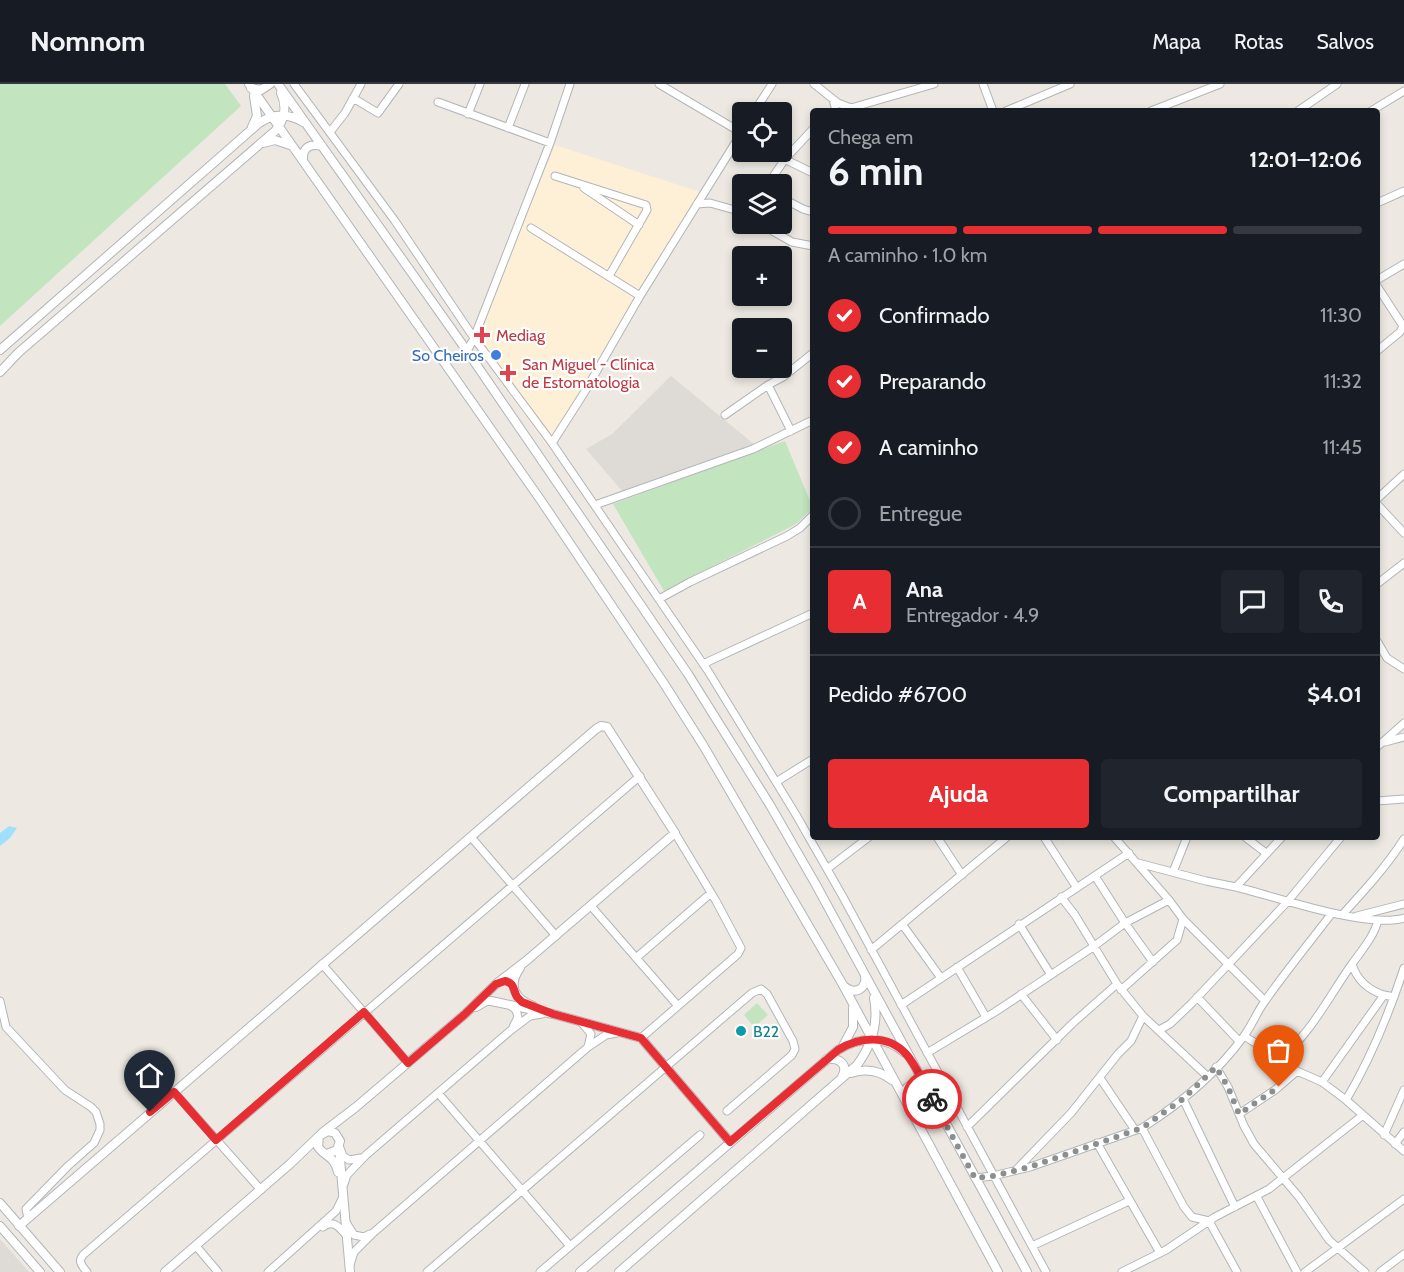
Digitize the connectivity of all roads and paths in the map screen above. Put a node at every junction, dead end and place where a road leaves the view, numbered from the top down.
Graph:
1 (270, 84) edge
2 (278, 84) edge
3 (294, 84) edge
4 (361, 84) edge
5 (399, 84) edge
6 (480, 84) edge
7 (525, 84) edge
8 (570, 84) edge
9 (658, 84) edge
10 (772, 84) edge
11 (814, 84) edge
12 (934, 84) edge
13 (983, 84) edge
14 (1070, 84) edge
15 (1219, 84) edge
16 (1338, 84) edge
17 (250, 86) edge
18 (1404, 91) edge
19 (353, 98) junction
20 (833, 99) junction
21 (438, 102) dead end
22 (760, 102) edge
23 (835, 108) edge
24 (992, 108) edge
25 (1013, 108) edge
26 (1159, 108) edge
27 (1302, 108) edge
28 (1376, 108) edge
29 (468, 114) junction
30 (284, 115) junction
31 (271, 116) junction
32 (279, 127) junction
33 (310, 129) junction
34 (508, 129) junction
35 (732, 131) edge
36 (330, 132) junction
37 (810, 132) edge
38 (245, 135) junction
39 (550, 142) junction
40 (322, 146) junction
41 (254, 148) junction
42 (732, 151) edge
43 (297, 152) junction
44 (792, 152) edge
45 (303, 160) junction
46 (791, 162) edge
47 (810, 172) edge
48 (555, 176) dead end
49 (577, 183) junction
50 (1404, 191) edge
51 (1380, 202) edge
52 (697, 204) junction
53 (792, 204) edge
54 (732, 209) edge
55 (810, 211) edge
56 (639, 225) junction
57 (531, 228) dead end
58 (778, 234) edge
59 (810, 245) edge
60 (1404, 264) edge
61 (609, 276) junction
62 (1380, 278) edge
63 (1380, 291) edge
64 (640, 296) junction
65 (474, 338) junction
66 (1380, 349) edge
67 (0, 350) edge
68 (467, 351) junction
69 (810, 355) edge
70 (0, 372) edge
71 (768, 386) junction
72 (725, 415) dead end
73 (810, 422) edge
74 (791, 431) junction
75 (552, 442) junction
76 (1404, 474) edge
77 (1380, 498) edge
78 (595, 505) junction
79 (1380, 505) edge
80 (810, 518) edge
81 (1404, 533) edge
82 (1404, 563) edge
83 (1380, 582) edge
84 (659, 599) junction
85 (810, 614) edge
86 (1380, 646) edge
87 (703, 664) junction
88 (1404, 669) edge
89 (1404, 723) edge
90 (1404, 738) edge
91 (1380, 745) edge
92 (810, 761) edge
93 (640, 776) junction
94 (776, 782) junction
95 (1404, 799) edge
96 (1380, 801) edge
97 (810, 832) edge
98 (675, 833) junction
99 (471, 837) junction
100 (1404, 839) edge
101 (814, 840) edge
102 (865, 840) edge
103 (939, 840) edge
104 (1003, 840) edge
105 (1046, 840) edge
106 (1119, 840) edge
107 (1186, 840) edge
108 (1249, 840) edge
109 (1279, 840) edge
110 (1339, 840) edge
111 (1129, 853) junction
112 (1266, 853) junction
113 (1138, 863) junction
114 (827, 869) junction
115 (1173, 872) junction
116 (962, 875) junction
117 (1095, 876) junction
118 (512, 885) junction
119 (1236, 887) junction
120 (1077, 888) junction
121 (711, 893) junction
122 (1061, 897) junction
123 (1169, 900) junction
124 (1288, 901) junction
125 (1404, 904) edge
126 (591, 906) junction
127 (1332, 913) junction
128 (1342, 915) junction
129 (1352, 917) junction
130 (1404, 918) edge
131 (1183, 920) junction
132 (1378, 920) junction
133 (1393, 921) junction
134 (1125, 923) junction
135 (902, 924) junction
136 (1019, 924) junction
137 (1404, 925) edge
138 (556, 936) junction
139 (1094, 947) junction
140 (871, 950) junction
141 (636, 958) junction
142 (526, 962) junction
143 (1153, 962) junction
144 (322, 964) junction
145 (1228, 964) junction
146 (1352, 964) junction
147 (957, 967) junction
148 (1404, 968) edge
149 (864, 972) junction
150 (1051, 975) junction
151 (941, 978) junction
152 (496, 984) junction
153 (843, 985) junction
154 (1119, 987) junction
155 (515, 990) junction
156 (1021, 994) junction
157 (1384, 995) junction
158 (1197, 997) junction
159 (1394, 997) junction
160 (850, 999) junction
161 (0, 1001) edge
162 (1265, 1001) junction
163 (502, 1003) junction
164 (900, 1005) junction
165 (678, 1006) junction
166 (364, 1012) junction
167 (553, 1014) junction
168 (464, 1015) junction
169 (1143, 1016) junction
170 (986, 1017) junction
171 (580, 1022) junction
172 (1160, 1030) junction
173 (510, 1031) junction
174 (623, 1033) junction
175 (641, 1038) junction
176 (872, 1039) junction
177 (1241, 1039) junction
178 (1057, 1040) junction
179 (588, 1047) junction
180 (838, 1050) junction
181 (927, 1053) junction
182 (908, 1056) junction
183 (1280, 1058) junction
184 (827, 1059) junction
185 (408, 1063) junction
186 (666, 1067) junction
187 (1216, 1067) junction
188 (1297, 1071) junction
189 (842, 1077) junction
190 (1208, 1077) junction
191 (1100, 1078) junction
192 (1322, 1082) junction
193 (896, 1085) junction
194 (927, 1090) junction
195 (1404, 1090) edge
196 (174, 1092) junction
197 (438, 1093) junction
198 (1183, 1099) junction
199 (1346, 1100) junction
200 (905, 1102) junction
201 (356, 1107) junction
202 (727, 1111) dead end
203 (1239, 1114) junction
204 (1363, 1115) junction
205 (967, 1127) junction
206 (1139, 1129) junction
207 (1404, 1132) edge
208 (320, 1134) junction
209 (700, 1135) dead end
210 (1384, 1135) junction
211 (216, 1140) junction
212 (479, 1141) junction
213 (730, 1142) junction
214 (340, 1143) junction
215 (1097, 1143) junction
216 (1395, 1144) junction
217 (1404, 1151) edge
218 (325, 1153) junction
219 (366, 1155) junction
220 (290, 1164) junction
221 (1016, 1170) junction
222 (993, 1176) junction
223 (975, 1178) junction
224 (1283, 1178) junction
225 (261, 1190) junction
226 (522, 1190) junction
227 (342, 1195) junction
228 (1257, 1197) junction
229 (1404, 1199) edge
230 (1129, 1201) junction
231 (0, 1203) edge
232 (1235, 1207) junction
233 (1192, 1217) junction
234 (28, 1218) junction
235 (345, 1219) junction
236 (1209, 1221) junction
237 (0, 1226) edge
238 (19, 1226) junction
239 (1193, 1232) junction
240 (372, 1233) junction
241 (346, 1235) junction
242 (309, 1237) junction
243 (1329, 1240) junction
244 (196, 1246) junction
245 (570, 1246) junction
246 (1032, 1246) junction
247 (1337, 1250) junction
248 (1160, 1253) junction
249 (1404, 1254) edge
250 (1325, 1257) junction
251 (350, 1270) edge
252 (620, 1271) edge
253 (40, 1272) edge
254 (60, 1272) edge
255 (87, 1272) edge
256 (165, 1272) edge
257 (219, 1272) edge
258 (268, 1272) edge
259 (427, 1272) edge
260 (540, 1272) edge
261 (580, 1272) edge
262 (998, 1272) edge
263 (1027, 1272) edge
264 (1046, 1272) edge
265 (1122, 1272) edge
266 (1237, 1272) edge
267 (1297, 1272) edge
268 (1305, 1272) edge
269 (1365, 1272) edge
270 (1380, 1272) edge

1 - 17 street
2 - 30 street
2 - 33 street
3 - 36 street
4 - 19 street
5 - 19 street
6 - 29 street
7 - 34 street
8 - 39 street
9 - 35 street
10 - 22 street
11 - 20 street
12 - 20 street
13 - 24 street
14 - 25 street
15 - 26 street
16 - 27 street
17 - 31 street
17 - 38 street
18 - 28 street
19 - 36 street
20 - 23 street
21 - 29 street
29 - 34 street
30 - 31 street
30 - 32 street
30 - 33 street
31 - 32 street
31 - 38 street
32 - 41 street
32 - 43 street
33 - 40 street
34 - 39 street
36 - 65 street
37 - 44 street
38 - 67 street
39 - 65 street
40 - 45 street
40 - 68 street
41 - 43 street
41 - 70 street
42 - 52 street
43 - 45 street
45 - 153 street
46 - 47 street
48 - 49 street
49 - 56 street
49 - 56 street
50 - 51 street
52 - 54 street
52 - 64 street
53 - 55 street
56 - 61 street
57 - 61 street
58 - 59 street
60 - 62 street
61 - 64 street
63 - 66 street
64 - 75 street
65 - 68 street
65 - 75 street
68 - 149 street
69 - 71 street
71 - 72 street
71 - 74 street
73 - 74 street
74 - 78 street
75 - 78 street
76 - 77 street
78 - 84 street
79 - 81 street
80 - 84 street
82 - 83 street
84 - 87 street
85 - 87 street
86 - 88 street
87 - 94 street
89 - 91 street
90 - 91 street
92 - 94 street
93 - 98 street
93 - 99 street
93 - 118 street
94 - 97 street
95 - 96 street
98 - 121 street
98 - 126 street
99 - 118 street
99 - 144 street
100 - 128 street
101 - 114 street
102 - 114 street
103 - 116 street
104 - 116 street
105 - 120 street
106 - 111 street
107 - 115 street
108 - 112 street
109 - 112 street
110 - 124 street
111 - 113 street
111 - 117 street
112 - 119 street
113 - 115 street
113 - 123 street
114 - 140 street
115 - 119 street
116 - 135 street
117 - 120 street
117 - 134 street
118 - 138 street
118 - 166 street
119 - 124 street
120 - 122 street
121 - 141 street
121 - 165 street
122 - 136 street
122 - 139 street
123 - 131 street
123 - 134 street
124 - 127 street
124 - 145 street
125 - 129 street
126 - 138 street
126 - 141 street
127 - 128 street
127 - 162 street
128 - 129 street
129 - 132 street
130 - 133 street
131 - 143 street
131 - 145 street
132 - 133 street
132 - 146 street
133 - 137 street
134 - 139 street
134 - 143 street
135 - 140 street
135 - 151 street
136 - 147 street
136 - 150 street
138 - 142 street
139 - 150 street
139 - 154 street
140 - 164 street
141 - 165 street
142 - 152 street
142 - 155 street
143 - 154 street
144 - 166 street
144 - 196 street
145 - 158 street
145 - 162 street
146 - 157 street
146 - 183 street
147 - 151 street
147 - 170 street
148 - 159 street
149 - 153 street
149 - 176 street
149 - 182 street
150 - 156 street
151 - 164 street
152 - 155 street
152 - 163 street
152 - 168 street
153 - 160 street
154 - 169 street
154 - 178 street
155 - 163 street
155 - 167 street
156 - 170 street
156 - 178 street
157 - 159 street
157 - 192 street
158 - 172 street
158 - 177 street
159 - 199 street
160 - 176 street
160 - 180 street
161 - 234 street
162 - 177 street
163 - 167 street
163 - 168 street
163 - 173 street
164 - 181 street
165 - 175 street
166 - 185 street
166 - 211 street
167 - 171 street
167 - 173 street
168 - 185 street
169 - 172 street
169 - 191 street
170 - 181 street
171 - 174 street
171 - 179 street
172 - 190 street
173 - 197 street
174 - 175 street
174 - 179 street
175 - 186 street
176 - 180 street
176 - 182 street
176 - 189 street
176 - 193 street
177 - 183 street
177 - 187 street
178 - 205 street
179 - 212 street
180 - 184 street
181 - 205 street
182 - 194 street
183 - 188 street
184 - 189 street
184 - 213 street
185 - 201 street
186 - 202 street
186 - 213 street
186 - 226 street
187 - 190 street
187 - 203 street
188 - 192 street
188 - 203 street
189 - 193 street
189 - 252 street
190 - 198 street
191 - 206 street
191 - 221 street
192 - 199 street
193 - 200 street
194 - 200 street
194 - 223 street
195 - 210 street
196 - 211 street
196 - 234 street
197 - 212 street
197 - 219 street
198 - 206 street
198 - 232 street
199 - 204 street
200 - 262 street
201 - 208 street
201 - 214 street
203 - 224 street
204 - 210 street
204 - 224 street
205 - 222 street
206 - 215 street
206 - 233 street
207 - 216 street
208 - 214 street
208 - 218 street
208 - 220 street
209 - 245 street
210 - 216 street
211 - 225 street
211 - 255 street
212 - 226 street
212 - 240 street
213 - 261 street
214 - 218 street
214 - 219 street
214 - 227 street
215 - 221 street
215 - 230 street
216 - 217 street
218 - 220 street
218 - 227 street
219 - 227 street
220 - 225 street
221 - 222 street
222 - 223 street
222 - 246 street
223 - 263 street
224 - 228 street
224 - 243 street
225 - 244 street
226 - 245 street
226 - 259 street
227 - 235 street
227 - 242 street
228 - 232 street
228 - 267 street
229 - 247 street
230 - 246 street
230 - 248 street
231 - 238 street
232 - 236 street
233 - 236 street
233 - 239 street
234 - 238 street
235 - 240 street
235 - 241 street
236 - 239 street
236 - 266 street
237 - 253 street
238 - 254 street
239 - 248 street
240 - 251 street
241 - 242 street
241 - 251 street
242 - 258 street
243 - 247 street
243 - 250 street
244 - 256 street
244 - 257 street
245 - 260 street
246 - 264 street
247 - 250 street
247 - 269 street
248 - 265 street
249 - 270 street
250 - 268 street

